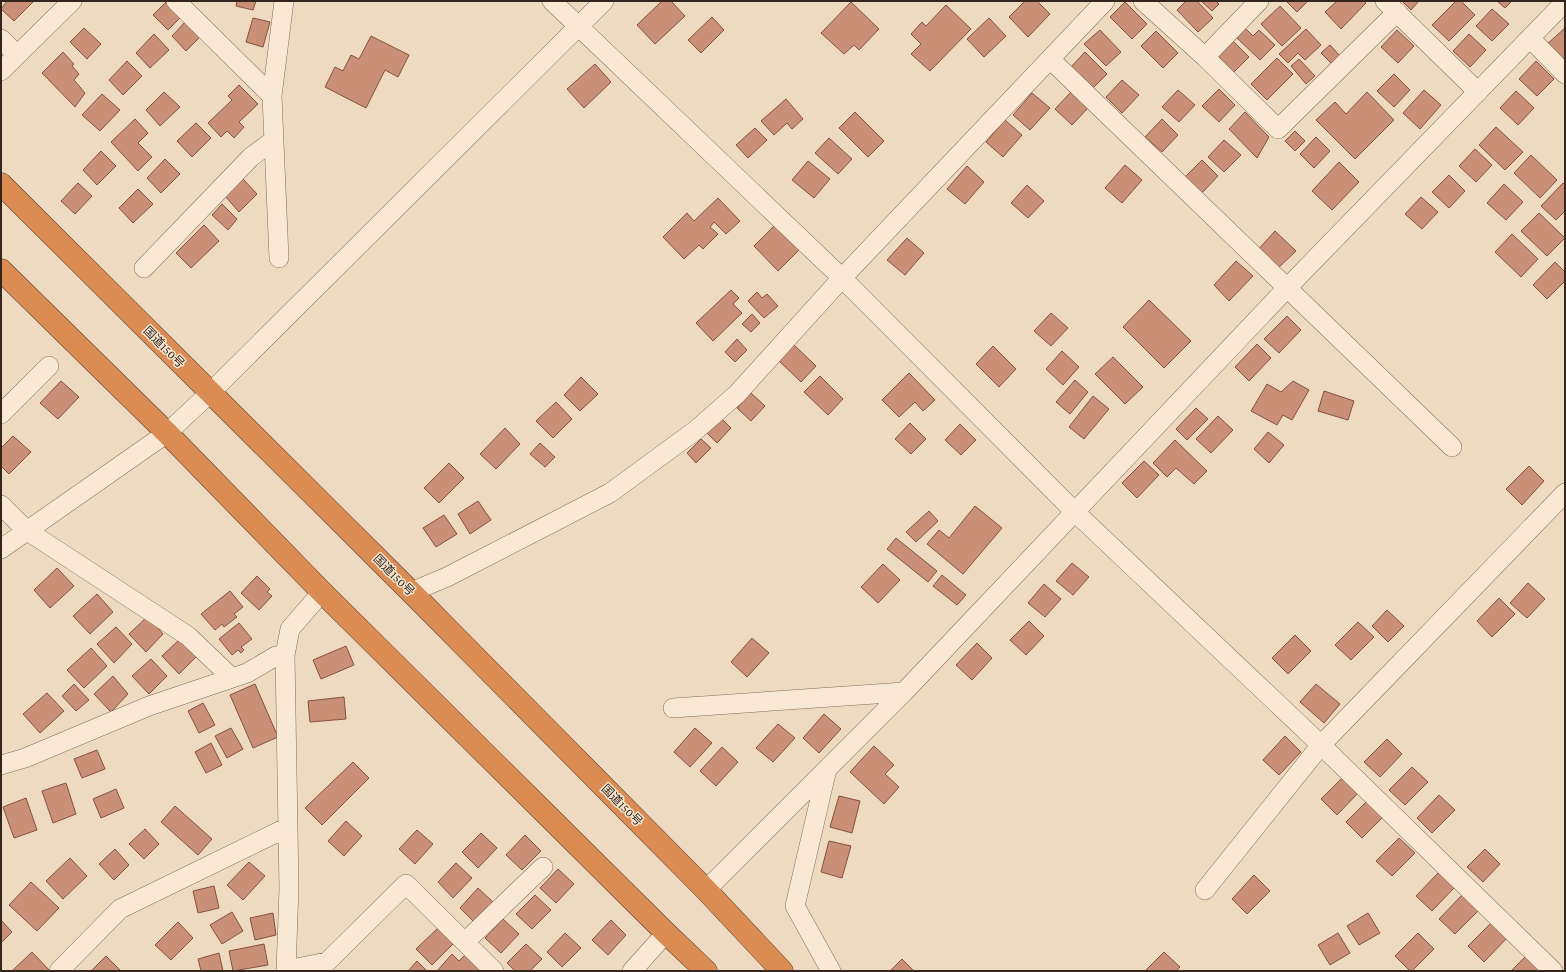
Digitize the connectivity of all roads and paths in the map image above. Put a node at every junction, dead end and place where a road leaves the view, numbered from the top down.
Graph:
1 (72, 1) edge
2 (176, 1) edge
3 (284, 1) edge
4 (552, 1) edge
5 (604, 1) edge
6 (1105, 1) edge
7 (1143, 1) edge
8 (1259, 1) edge
9 (1565, 2) edge
10 (1391, 7) edge
11 (578, 27) junction
12 (1530, 38) junction
13 (1, 39) edge
14 (17, 55) junction
15 (1205, 57) junction
16 (1050, 59) junction
17 (1, 71) edge
18 (1565, 74) edge
19 (1478, 92) junction
20 (272, 96) junction
21 (274, 140) junction
22 (1, 184) edge
23 (279, 258) dead end
24 (144, 268) dead end
25 (1, 270) edge
26 (842, 278) junction
27 (1287, 288) junction
28 (49, 366) dead end
29 (210, 393) junction
30 (1, 414) edge
31 (167, 433) junction
32 (1452, 447) dead end
33 (1565, 493) edge
34 (1, 505) edge
35 (1075, 512) junction
36 (26, 530) junction
37 (1, 549) edge
38 (322, 592) junction
39 (411, 592) junction
40 (285, 655) junction
41 (232, 678) junction
42 (904, 692) junction
43 (673, 708) dead end
44 (1321, 745) junction
45 (1, 764) edge
46 (827, 769) junction
47 (288, 827) junction
48 (543, 867) dead end
49 (706, 890) junction
50 (1204, 890) dead end
51 (666, 933) junction
52 (465, 942) junction
53 (286, 970) edge
54 (59, 971) edge
55 (494, 971) edge
56 (632, 971) edge
57 (706, 971) edge
58 (782, 971) edge
59 (831, 971) edge
60 (1553, 971) edge

1 - 14 street
2 - 20 street
3 - 20 street
4 - 11 street
5 - 11 street
6 - 16 street
7 - 15 street
8 - 15 street
9 - 12 street
10 - 15 street
10 - 19 street
11 - 26 street
11 - 29 street
12 - 18 street
12 - 19 street
13 - 14 street
14 - 17 street
16 - 26 street
16 - 27 street
19 - 27 street
20 - 21 street
21 - 23 street
21 - 24 street
22 - 29 highway, 国道150号
25 - 31 highway
26 - 35 street
26 - 39 street
27 - 32 street
27 - 35 street
28 - 30 street
29 - 31 street
29 - 39 highway, 国道150号
31 - 36 street
31 - 38 highway
33 - 44 street
34 - 36 street
35 - 42 street
35 - 44 street
36 - 37 street
36 - 41 street
38 - 40 street
38 - 51 highway
39 - 49 highway, 国道150号
40 - 41 street
40 - 47 street
41 - 45 street
42 - 43 street
42 - 46 street
44 - 50 street
44 - 60 street
46 - 49 street
46 - 59 street
47 - 53 street
47 - 54 street
48 - 52 street
49 - 58 highway, 国道150号
51 - 56 street
51 - 57 highway
52 - 53 street
52 - 55 street

